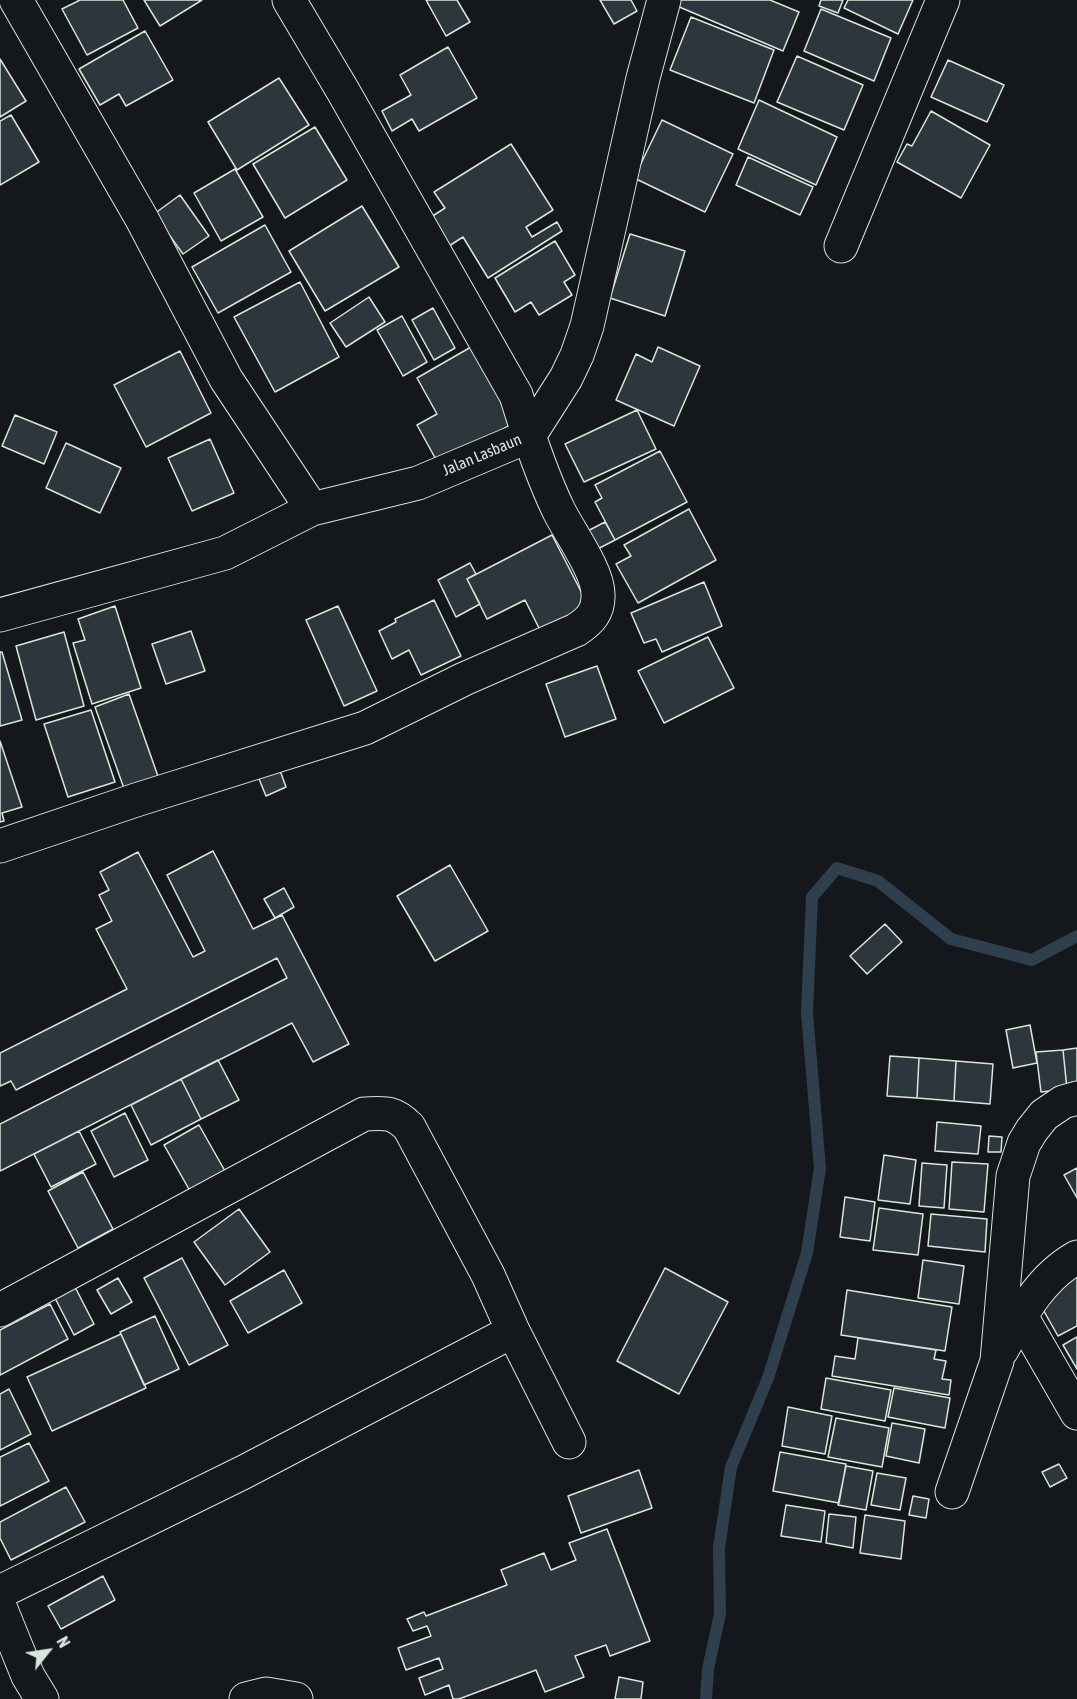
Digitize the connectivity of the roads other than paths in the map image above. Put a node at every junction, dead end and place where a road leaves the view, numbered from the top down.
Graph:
1 (16, 0) edge
2 (288, 0) edge
3 (664, 0) edge
4 (943, 0) edge
5 (841, 246) dead end
6 (529, 436) junction
7 (312, 509) junction
8 (0, 615) edge
9 (0, 846) edge
10 (1077, 1098) edge
11 (1077, 1257) edge
12 (0, 1310) edge
13 (1021, 1316) junction
14 (513, 1331) junction
15 (997, 1360) junction
16 (1077, 1413) edge
17 (569, 1442) dead end
18 (952, 1492) dead end
19 (0, 1592) edge
20 (0, 1607) edge
21 (42, 1699) edge
22 (246, 1699) edge
23 (296, 1699) edge

1 - 7 street
2 - 6 street
3 - 6 street, Jalan Lasbaun
4 - 5 street
6 - 7 street, Jalan Lasbaun
6 - 9 street
7 - 8 street, Jalan Lasbaun
10 - 15 street
11 - 13 street
12 - 14 street
13 - 15 street
13 - 16 street
14 - 17 street
14 - 19 street
15 - 18 street
20 - 21 street
22 - 23 street

